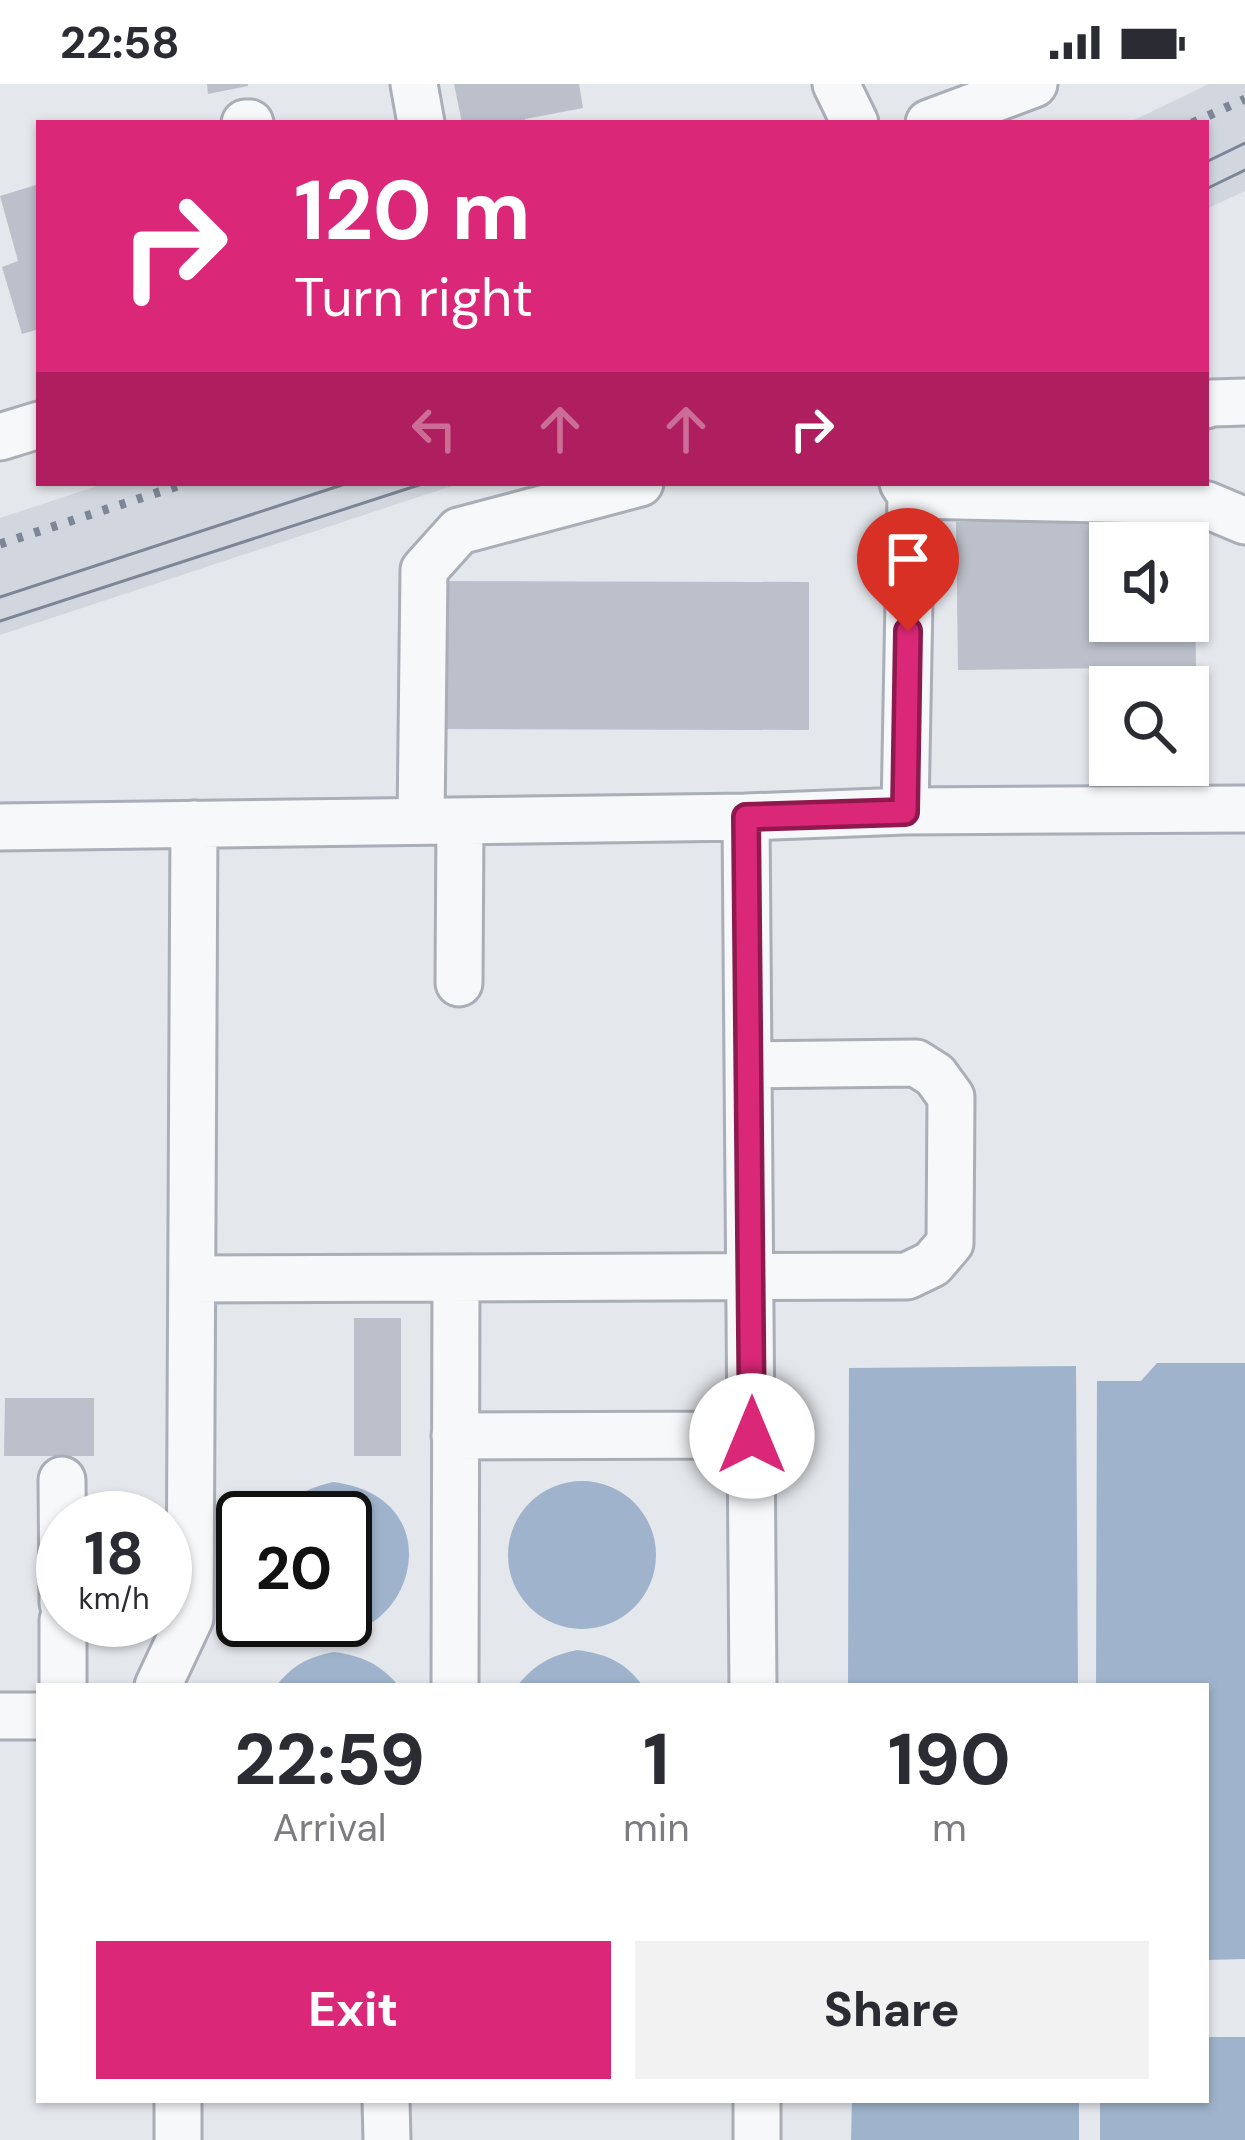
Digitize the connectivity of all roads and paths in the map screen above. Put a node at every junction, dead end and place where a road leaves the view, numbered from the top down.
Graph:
1 (414, 84) edge
2 (836, 84) edge
3 (1034, 84) edge
4 (420, 120) edge
5 (854, 120) edge
6 (937, 120) edge
7 (1245, 402) edge
8 (1209, 404) edge
9 (36, 426) edge
10 (0, 437) edge
11 (629, 486) edge
12 (907, 489) edge
13 (1149, 492) edge
14 (1245, 521) edge
15 (1245, 808) edge
16 (905, 812) junction
17 (746, 817) junction
18 (441, 821) junction
19 (194, 824) junction
20 (0, 827) edge
21 (459, 983) dead end
22 (748, 1065) junction
23 (751, 1277) junction
24 (456, 1278) junction
25 (192, 1279) junction
26 (455, 1436) junction
27 (752, 1436) junction
28 (62, 1480) dead end
29 (62, 1491) edge
30 (63, 1647) edge
31 (64, 1683) edge
32 (159, 1683) edge
33 (455, 1683) edge
34 (753, 1683) edge
35 (0, 1716) edge
36 (36, 1716) edge
37 (178, 2103) edge
38 (386, 2103) edge
39 (757, 2103) edge
40 (178, 2140) edge
41 (387, 2140) edge
42 (757, 2140) edge

1 - 4 street
2 - 5 street
3 - 6 street
7 - 8 street
9 - 10 street
11 - 18 street
12 - 13 street
12 - 16 street
13 - 14 street
15 - 16 street
16 - 17 street
17 - 18 street
17 - 22 street
18 - 19 street
18 - 21 street
19 - 20 street
19 - 25 street
22 - 23 street
22 - 23 street
23 - 24 street
23 - 27 street
24 - 25 street
24 - 26 street
25 - 32 street
26 - 27 street
26 - 33 street
27 - 34 street
28 - 29 street
30 - 31 street
35 - 36 street
37 - 40 street
38 - 41 street
39 - 42 street

